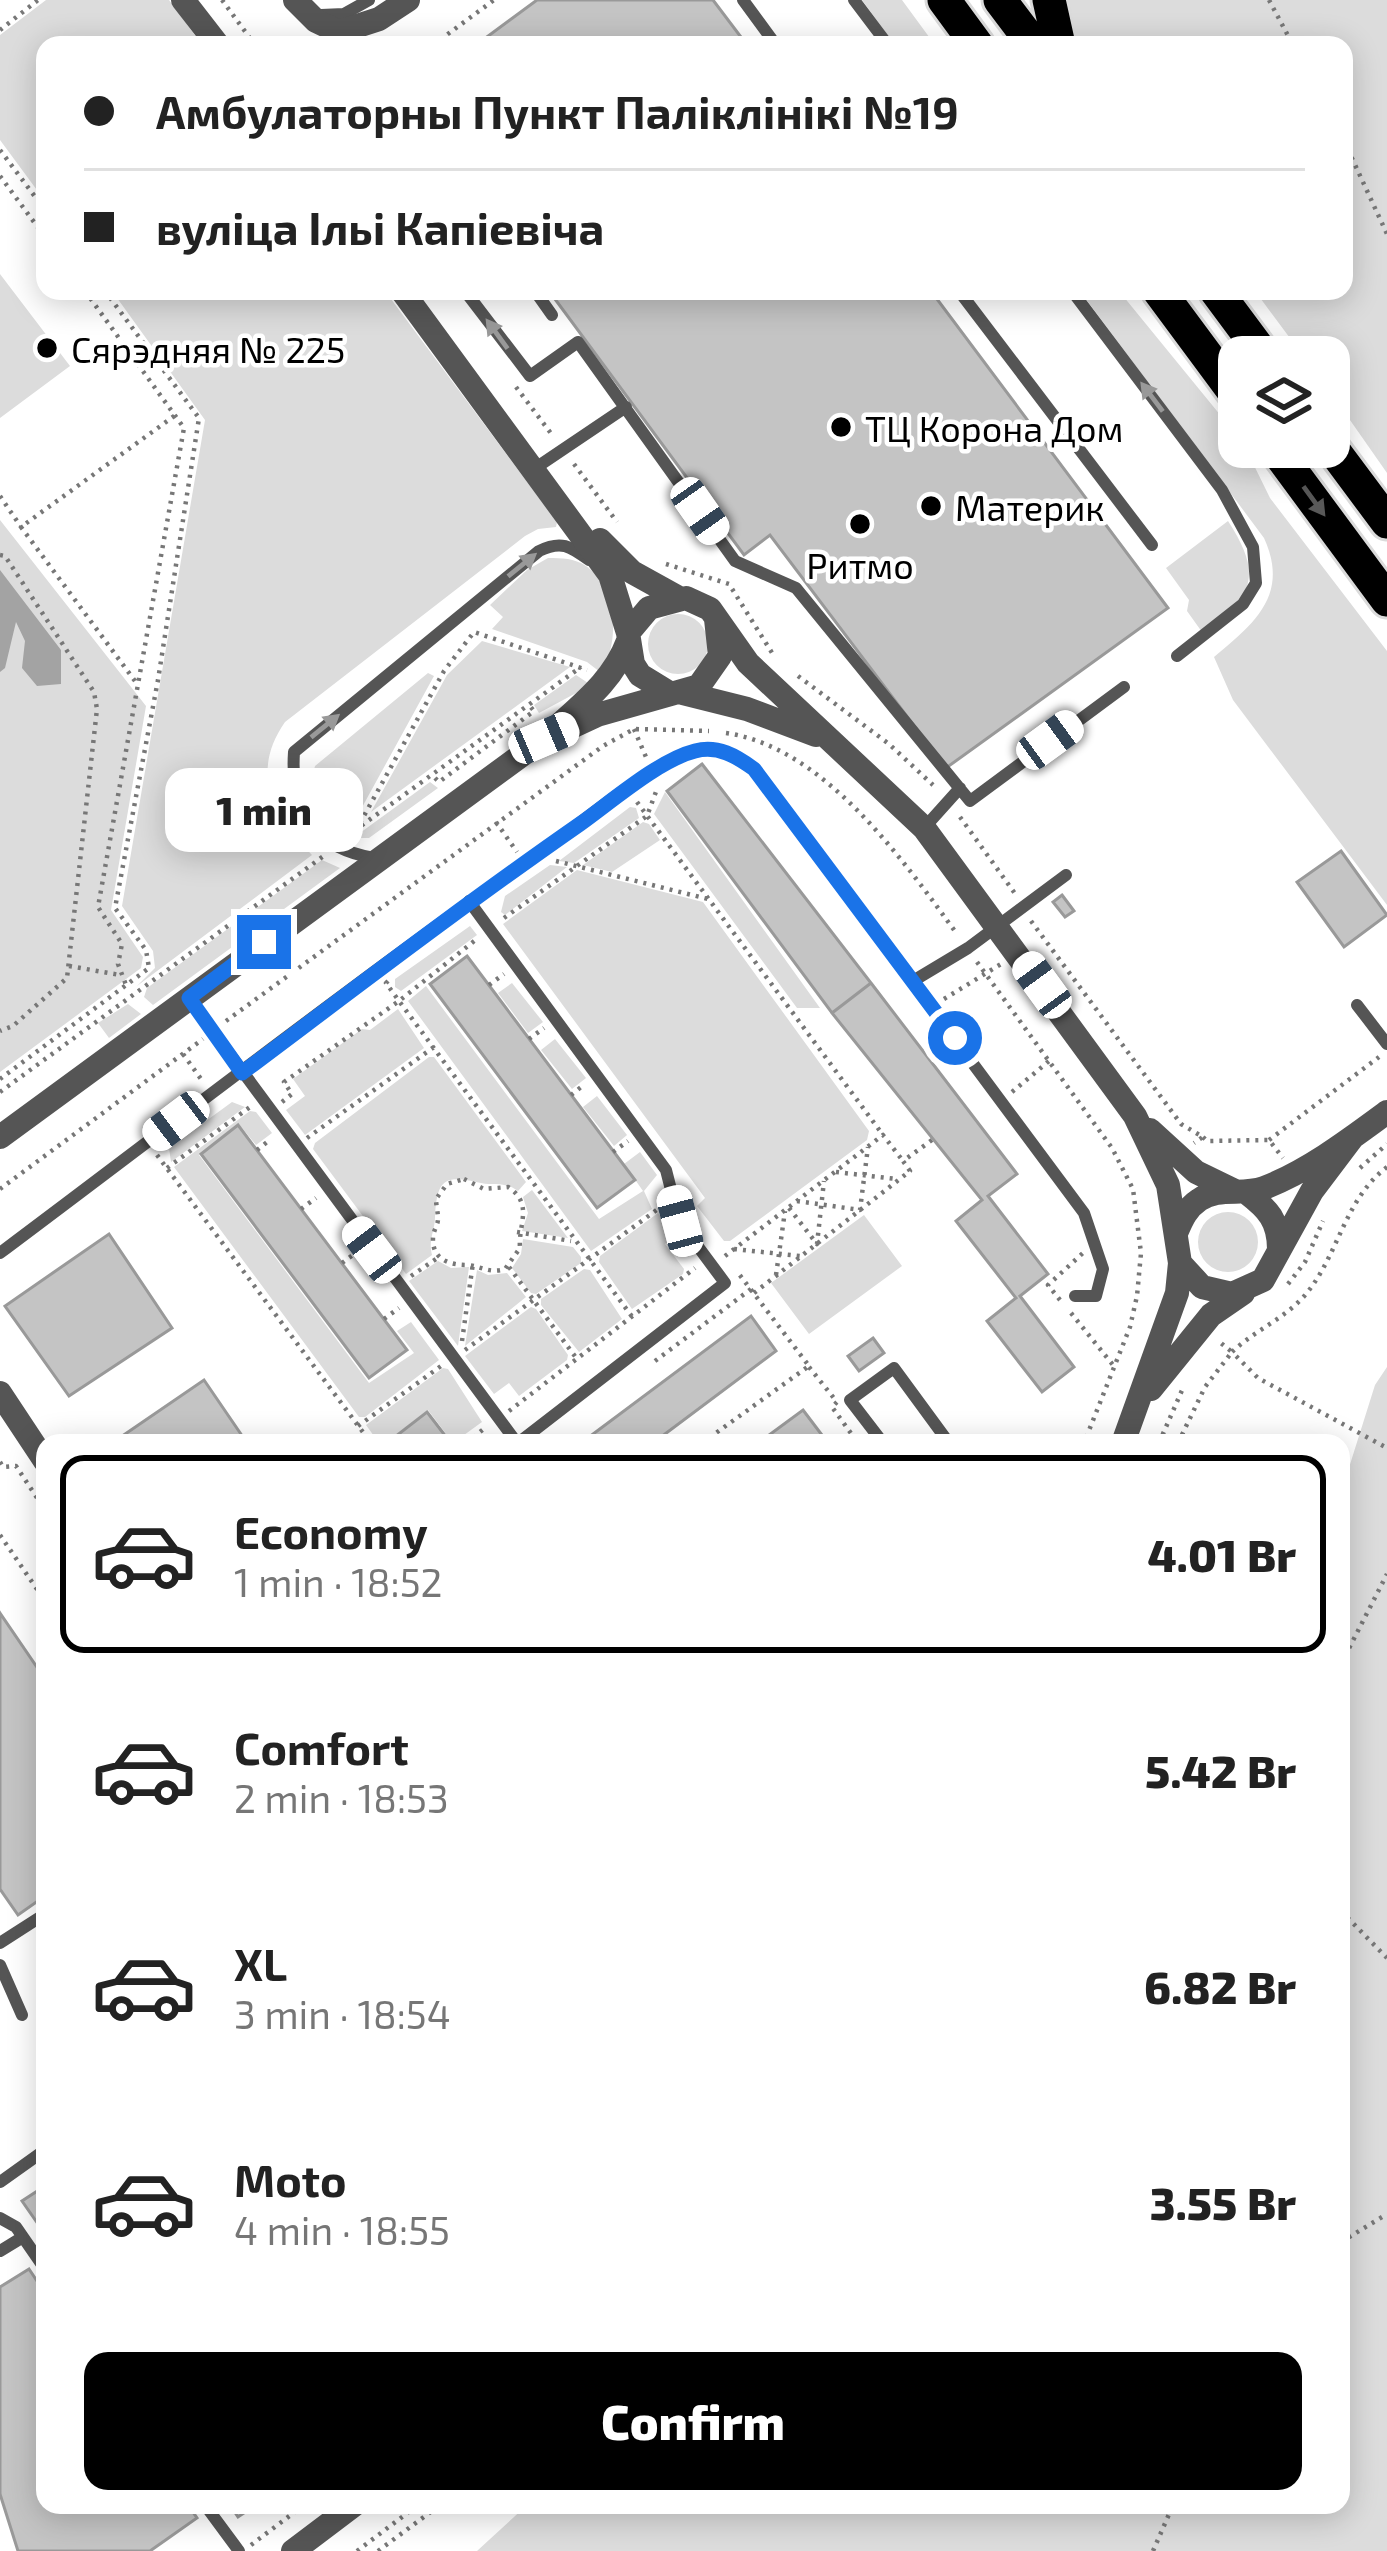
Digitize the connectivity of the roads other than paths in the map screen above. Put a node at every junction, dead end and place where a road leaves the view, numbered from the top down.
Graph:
1 (183, 0) edge
2 (369, 0) edge
3 (408, 0) edge
4 (742, 0) edge
5 (854, 0) edge
6 (944, 0) edge
7 (1000, 0) edge
8 (1049, 0) edge
9 (297, 2) edge
10 (211, 36) edge
11 (769, 36) edge
12 (881, 36) edge
13 (970, 36) edge
14 (1027, 36) edge
15 (1056, 36) edge
16 (409, 300) edge
17 (472, 300) edge
18 (542, 300) edge
19 (966, 300) edge
20 (1079, 300) edge
21 (1166, 300) edge
22 (1223, 300) edge
23 (553, 315) dead end
24 (1249, 336) edge
25 (1218, 371) edge
26 (626, 407) junction
27 (1290, 468) edge
28 (1347, 468) edge
29 (534, 469) junction
30 (1387, 522) edge
31 (1152, 545) dead end
32 (610, 574) junction
33 (680, 598) junction
34 (1387, 600) edge
35 (716, 620) junction
36 (628, 637) junction
37 (1177, 656) dead end
38 (1124, 687) dead end
39 (677, 693) junction
40 (544, 738) junction
41 (843, 753) junction
42 (960, 788) junction
43 (924, 828) junction
44 (382, 856) junction
45 (1066, 874) dead end
46 (469, 902) junction
47 (998, 926) junction
48 (913, 981) junction
49 (189, 998) junction
50 (1358, 1005) dead end
51 (1387, 1048) edge
52 (242, 1073) junction
53 (1387, 1112) edge
54 (1135, 1116) junction
55 (0, 1137) edge
56 (1352, 1138) junction
57 (1241, 1192) junction
58 (1177, 1231) junction
59 (1279, 1251) junction
60 (0, 1253) edge
61 (1180, 1263) junction
62 (1249, 1290) junction
63 (1075, 1296) dead end
64 (0, 1393) edge
65 (1135, 1410) junction
66 (510, 1434) edge
67 (530, 1434) edge
68 (876, 1434) edge
69 (942, 1434) edge
70 (1126, 1434) edge
71 (36, 1447) edge
72 (36, 1920) edge
73 (0, 1943) edge
74 (0, 1965) edge
75 (22, 2015) dead end
76 (36, 2156) edge
77 (0, 2182) edge
78 (0, 2218) edge
79 (23, 2237) junction
80 (0, 2251) edge
81 (36, 2256) edge
82 (213, 2514) edge
83 (343, 2514) edge
84 (242, 2551) edge
85 (293, 2551) edge

1 - 10 street
2 - 9 lane
3 - 9 street
4 - 11 lane
5 - 12 lane
6 - 13 highway
7 - 14 highway
8 - 15 highway
16 - 29 street
26 -> 17 lane
18 - 23 lane
19 - 31 lane
37 -> 20 lane
21 - 25 highway
22 - 24 highway
26 - 29 lane
26 - 42 lane
27 -> 34 highway
28 - 30 highway
29 - 32 street
29 - 33 street
32 - 36 street
44 -> 32 lane
33 - 35 street
33 - 36 street
35 - 39 street
35 - 41 street
36 - 39 street
36 - 40 street
38 - 42 lane
39 - 40 street
39 - 41 street
40 - 44 street
41 - 43 street
42 - 43 lane
43 - 47 street
44 - 49 street
45 - 47 lane
46 - 48 lane
46 - 52 lane
46 - 67 lane
47 - 48 lane
47 - 54 street
48 - 63 lane
49 - 52 lane
49 - 55 street
50 - 51 lane
52 - 60 lane
52 - 66 lane
53 - 56 street
54 - 57 street
54 - 58 street
56 - 57 street
56 - 59 street
57 - 58 street
57 - 59 street
58 - 61 street
59 - 62 street
61 - 62 street
61 - 65 street
62 - 65 street
64 - 71 street
65 - 70 street
68 - 69 lane
72 - 73 lane
74 - 75 lane
76 - 77 lane
78 - 79 lane
79 - 80 lane
79 - 81 lane
82 - 84 lane
83 - 85 street

